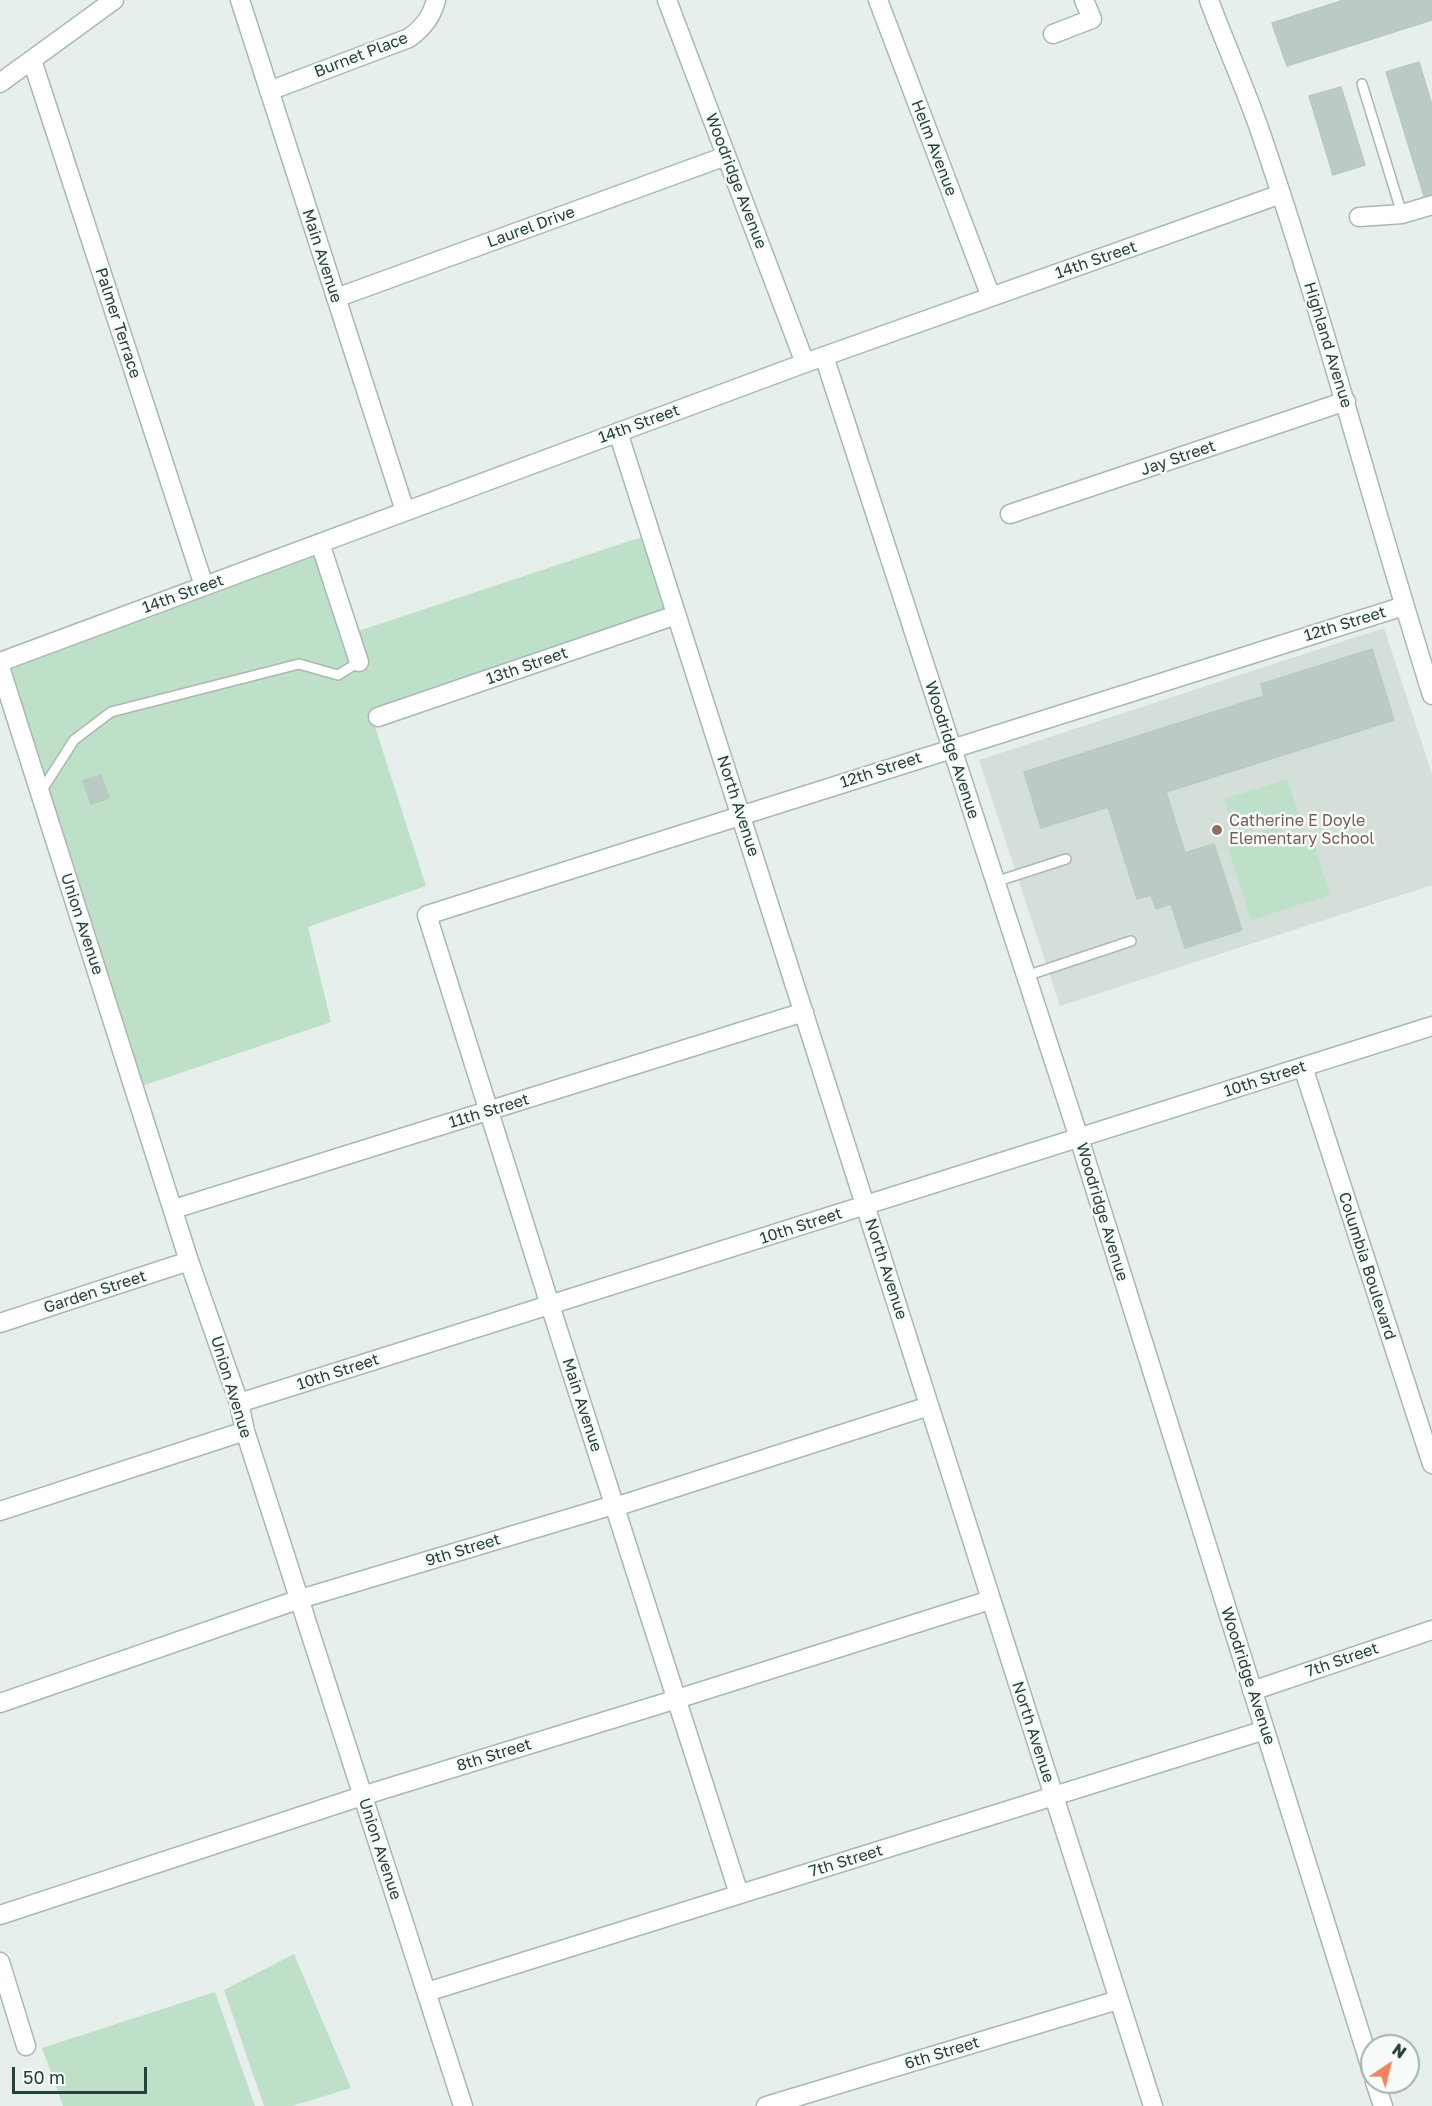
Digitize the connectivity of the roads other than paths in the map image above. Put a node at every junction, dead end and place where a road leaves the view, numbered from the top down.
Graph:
1 (114, 0) edge
2 (240, 0) edge
3 (436, 0) edge
4 (667, 0) edge
5 (878, 0) edge
6 (1084, 0) edge
7 (1209, 0) edge
8 (1053, 34) dead end
9 (32, 60) junction
10 (0, 83) edge
11 (1362, 84) dead end
12 (269, 91) junction
13 (726, 156) junction
14 (1281, 194) junction
15 (1432, 205) edge
16 (1402, 214) junction
17 (1359, 217) dead end
18 (991, 297) junction
19 (336, 298) junction
20 (824, 356) junction
21 (805, 363) junction
22 (1346, 401) junction
23 (618, 432) junction
24 (405, 511) junction
25 (1010, 514) dead end
26 (320, 543) junction
27 (204, 586) junction
28 (1404, 606) junction
29 (676, 615) junction
30 (0, 662) edge
31 (359, 662) joint
32 (0, 667) edge
33 (1432, 695) edge
34 (378, 717) dead end
35 (952, 748) junction
36 (40, 793) junction
37 (740, 815) junction
38 (1066, 859) dead end
39 (996, 882) junction
40 (427, 915) joint
41 (1131, 941) dead end
42 (1026, 976) junction
43 (804, 1012) junction
44 (1432, 1026) edge
45 (1303, 1067) junction
46 (489, 1111) junction
47 (1079, 1138) junction
48 (866, 1205) junction
49 (174, 1209) junction
50 (189, 1261) junction
51 (550, 1305) junction
52 (0, 1323) edge
53 (239, 1403) junction
54 (929, 1406) junction
55 (245, 1431) junction
56 (1432, 1464) edge
57 (615, 1507) junction
58 (0, 1511) edge
59 (300, 1599) junction
60 (990, 1599) junction
61 (1432, 1630) edge
62 (1252, 1690) junction
63 (677, 1700) junction
64 (0, 1702) edge
65 (1265, 1730) junction
66 (362, 1796) junction
67 (1054, 1797) junction
68 (740, 1894) junction
69 (0, 1914) edge
70 (0, 1962) edge
71 (428, 1992) junction
72 (1118, 2000) junction
73 (1360, 2034) edge
74 (26, 2046) dead end
75 (802, 2101) edge
76 (463, 2106) edge
77 (765, 2106) edge
78 (1152, 2106) edge

1 - 9 street
2 - 12 street, Main Avenue
3 - 12 street, Burnet Place
4 - 13 street, Woodridge Avenue
5 - 18 street, Helm Avenue
6 - 8 street
7 - 14 street, Highland Avenue
9 - 10 street
9 - 27 street, Palmer Terrace
11 - 16 lane
12 - 19 street, Main Avenue
13 - 19 street, Laurel Drive
13 - 21 street, Woodridge Avenue
14 - 18 street, 14th Street
14 - 22 street, Highland Avenue
15 - 16 street
16 - 17 street
18 - 20 street, 14th Street
19 - 24 street, Main Avenue
20 - 21 street, 14th Street
20 - 35 street, Woodridge Avenue
21 - 23 street, 14th Street
22 - 25 street, Jay Street
22 - 28 street, Highland Avenue
23 - 24 street, 14th Street
23 - 29 street, North Avenue
24 - 26 street, 14th Street
26 - 27 street, 14th Street
26 - 31 street
27 - 30 street, 14th Street
28 - 33 street, Highland Avenue
28 - 35 street, 12th Street
29 - 34 street, 13th Street
29 - 37 street, North Avenue
31 - 36 lane
32 - 36 street, Union Avenue
35 - 37 street, 12th Street
35 - 39 street, Woodridge Avenue
36 - 49 street, Union Avenue
37 - 40 street, 12th Street
37 - 43 street, North Avenue
38 - 39 lane
39 - 42 street, Woodridge Avenue
40 - 46 street, Main Avenue
41 - 42 lane
42 - 47 street, Woodridge Avenue
43 - 46 street, 11th Street
43 - 48 street, North Avenue
44 - 45 street, 10th Street
45 - 47 street, 10th Street
45 - 56 street, Columbia Boulevard
46 - 49 street, 11th Street
46 - 51 street, Main Avenue
47 - 48 street, 10th Street
47 - 62 street, Woodridge Avenue
48 - 51 street, 10th Street
48 - 54 street, North Avenue
49 - 50 street, Union Avenue
50 - 52 street, Garden Street
50 - 53 street, Union Avenue
51 - 53 street, 10th Street
51 - 57 street, Main Avenue
53 - 55 street, Union Avenue
54 - 57 street, 9th Street
54 - 60 street, North Avenue
55 - 58 street
55 - 59 street, Union Avenue
57 - 59 street, 9th Street
57 - 63 street, Main Avenue
59 - 64 street, 9th Street
59 - 66 street, Union Avenue
60 - 63 street, 8th Street
60 - 67 street, North Avenue
61 - 62 street, 7th Street
62 - 65 street, Woodridge Avenue
63 - 66 street, 8th Street
63 - 68 street, Main Avenue
65 - 67 street, 7th Street
65 - 73 street, Woodridge Avenue
66 - 69 street, 8th Street
66 - 71 street, Union Avenue
67 - 68 street, 7th Street
67 - 72 street, North Avenue
68 - 71 street, 7th Street
70 - 74 street
71 - 76 street, Union Avenue
72 - 75 street, 6th Street
72 - 78 street, North Avenue
75 - 77 street, 6th Street

